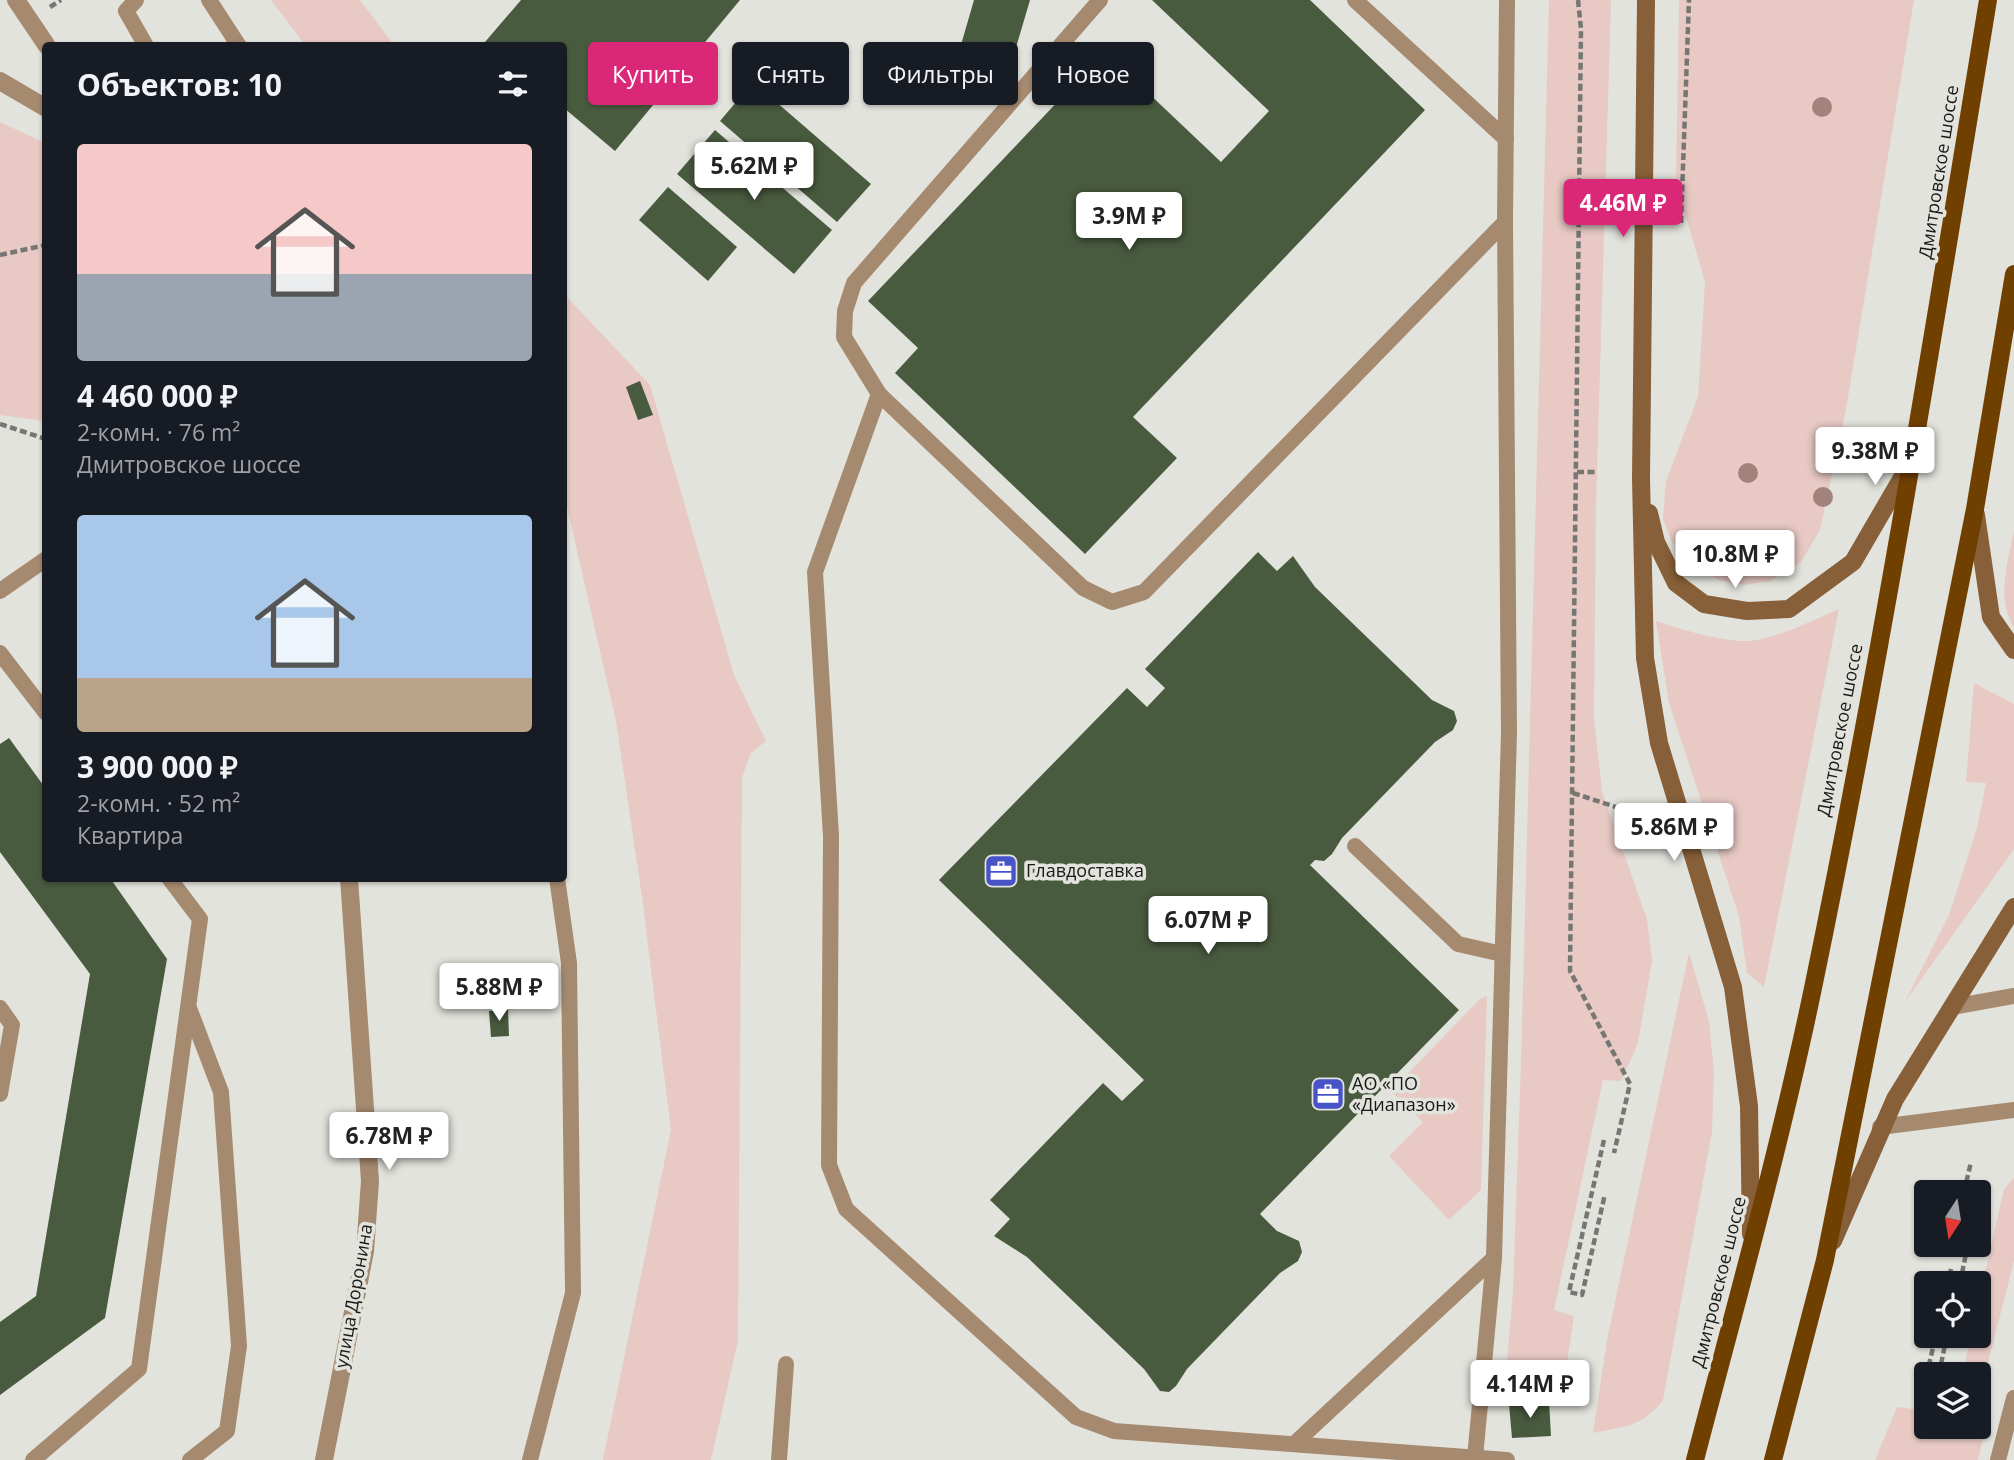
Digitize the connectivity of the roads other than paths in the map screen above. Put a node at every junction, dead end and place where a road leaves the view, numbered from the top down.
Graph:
1 (16, 0) edge
2 (136, 0) edge
3 (209, 0) edge
4 (1100, 0) edge
5 (1355, 0) edge
6 (1507, 0) edge
7 (1646, 0) edge
8 (1988, 0) edge
9 (44, 42) edge
10 (144, 42) edge
11 (236, 42) edge
12 (0, 81) edge
13 (0, 94) edge
14 (42, 106) edge
15 (42, 106) edge
16 (1506, 139) junction
17 (1506, 222) junction
18 (2014, 274) edge
19 (880, 394) junction
20 (1912, 461) junction
21 (1641, 479) junction
22 (1975, 509) junction
23 (42, 562) edge
24 (0, 591) edge
25 (2014, 650) edge
26 (0, 653) edge
27 (42, 708) edge
28 (1355, 846) dead end
29 (172, 882) edge
30 (349, 882) edge
31 (558, 882) edge
32 (2014, 907) edge
33 (1502, 954) junction
34 (2014, 996) edge
35 (188, 1007) junction
36 (1952, 1007) junction
37 (0, 1008) edge
38 (0, 1094) edge
39 (2014, 1110) edge
40 (1880, 1127) junction
41 (1752, 1245) junction
42 (1494, 1258) junction
43 (1825, 1260) junction
44 (786, 1364) dead end
45 (2014, 1398) edge
46 (1294, 1444) junction
47 (1475, 1457) junction
48 (33, 1460) edge
49 (190, 1460) edge
50 (324, 1460) edge
51 (530, 1460) edge
52 (779, 1460) edge
53 (1507, 1460) edge
54 (1695, 1460) edge
55 (1773, 1460) edge
56 (1998, 1460) edge

1 - 9 street
2 - 10 lane
3 - 11 lane
4 - 19 lane
5 - 16 lane
6 - 16 lane
7 - 21 main road
8 - 20 main road, Дмитровское шоссе
12 - 14 street
13 - 15 street
16 - 17 lane
17 - 19 lane
17 - 33 lane
18 - 22 main road
19 - 46 lane
20 - 21 main road
20 - 41 main road, Дмитровское шоссе
21 - 41 main road
22 - 25 main road
22 - 43 main road
23 - 24 lane
26 - 27 lane
28 - 33 lane
29 - 35 lane
30 - 50 street, улица Доронина
31 - 51 lane
32 - 36 main road
33 - 42 lane
34 - 36 lane
35 - 48 lane
35 - 49 lane
36 - 40 main road
37 - 38 lane
39 - 40 lane
40 - 43 main road
41 - 54 main road, Дмитровское шоссе
42 - 46 lane
42 - 47 lane
43 - 55 main road
44 - 52 lane
45 - 56 lane
46 - 47 lane
47 - 53 lane

